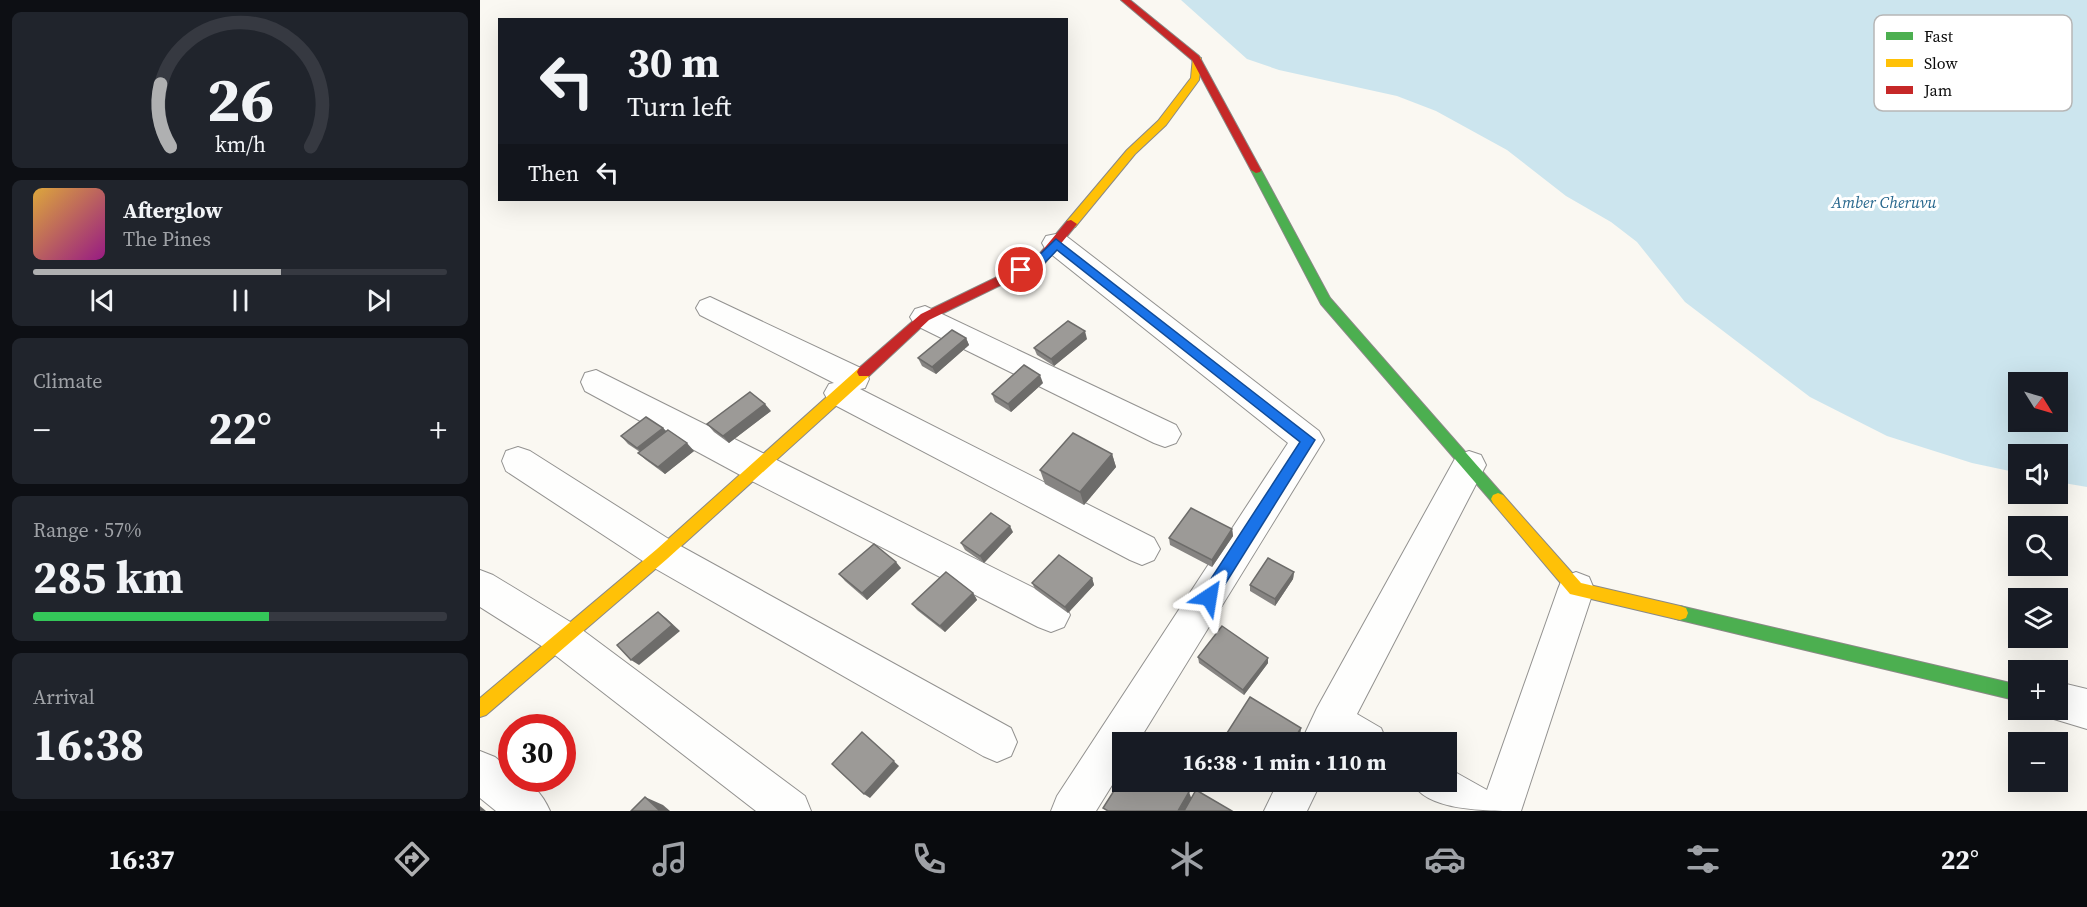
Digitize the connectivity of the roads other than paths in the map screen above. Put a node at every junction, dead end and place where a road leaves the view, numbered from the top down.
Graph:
1 (1125, 0) edge
2 (1196, 58) junction
3 (1056, 243) junction
4 (710, 308) dead end
5 (925, 317) junction
6 (596, 382) dead end
7 (847, 386) junction
8 (1165, 434) dead end
9 (518, 461) dead end
10 (1469, 465) junction
11 (756, 467) junction
12 (1143, 549) dead end
13 (662, 554) junction
14 (480, 587) edge
15 (1576, 589) junction
16 (1051, 615) dead end
17 (564, 639) junction
18 (2008, 690) edge
19 (2068, 704) edge
20 (480, 709) edge
21 (2087, 709) edge
22 (1326, 732) edge
23 (997, 742) dead end
24 (480, 772) edge
25 (1295, 792) edge
26 (1450, 792) edge
27 (529, 811) edge
28 (790, 811) edge
29 (1072, 811) edge
30 (1285, 811) edge
31 (1483, 811) edge
32 (1500, 811) edge

1 - 2 street
2 - 3 street
2 - 10 street
3 - 5 street
3 - 29 street
4 - 7 street
5 - 7 street
5 - 8 street
6 - 11 street
7 - 11 street
7 - 12 street
9 - 13 street
10 - 15 street
10 - 22 street
11 - 13 street
11 - 16 street
13 - 17 street
13 - 23 street
14 - 17 street
15 - 18 street
15 - 32 street
17 - 20 street
17 - 28 street
19 - 21 street
24 - 27 street
25 - 30 street
26 - 31 street

